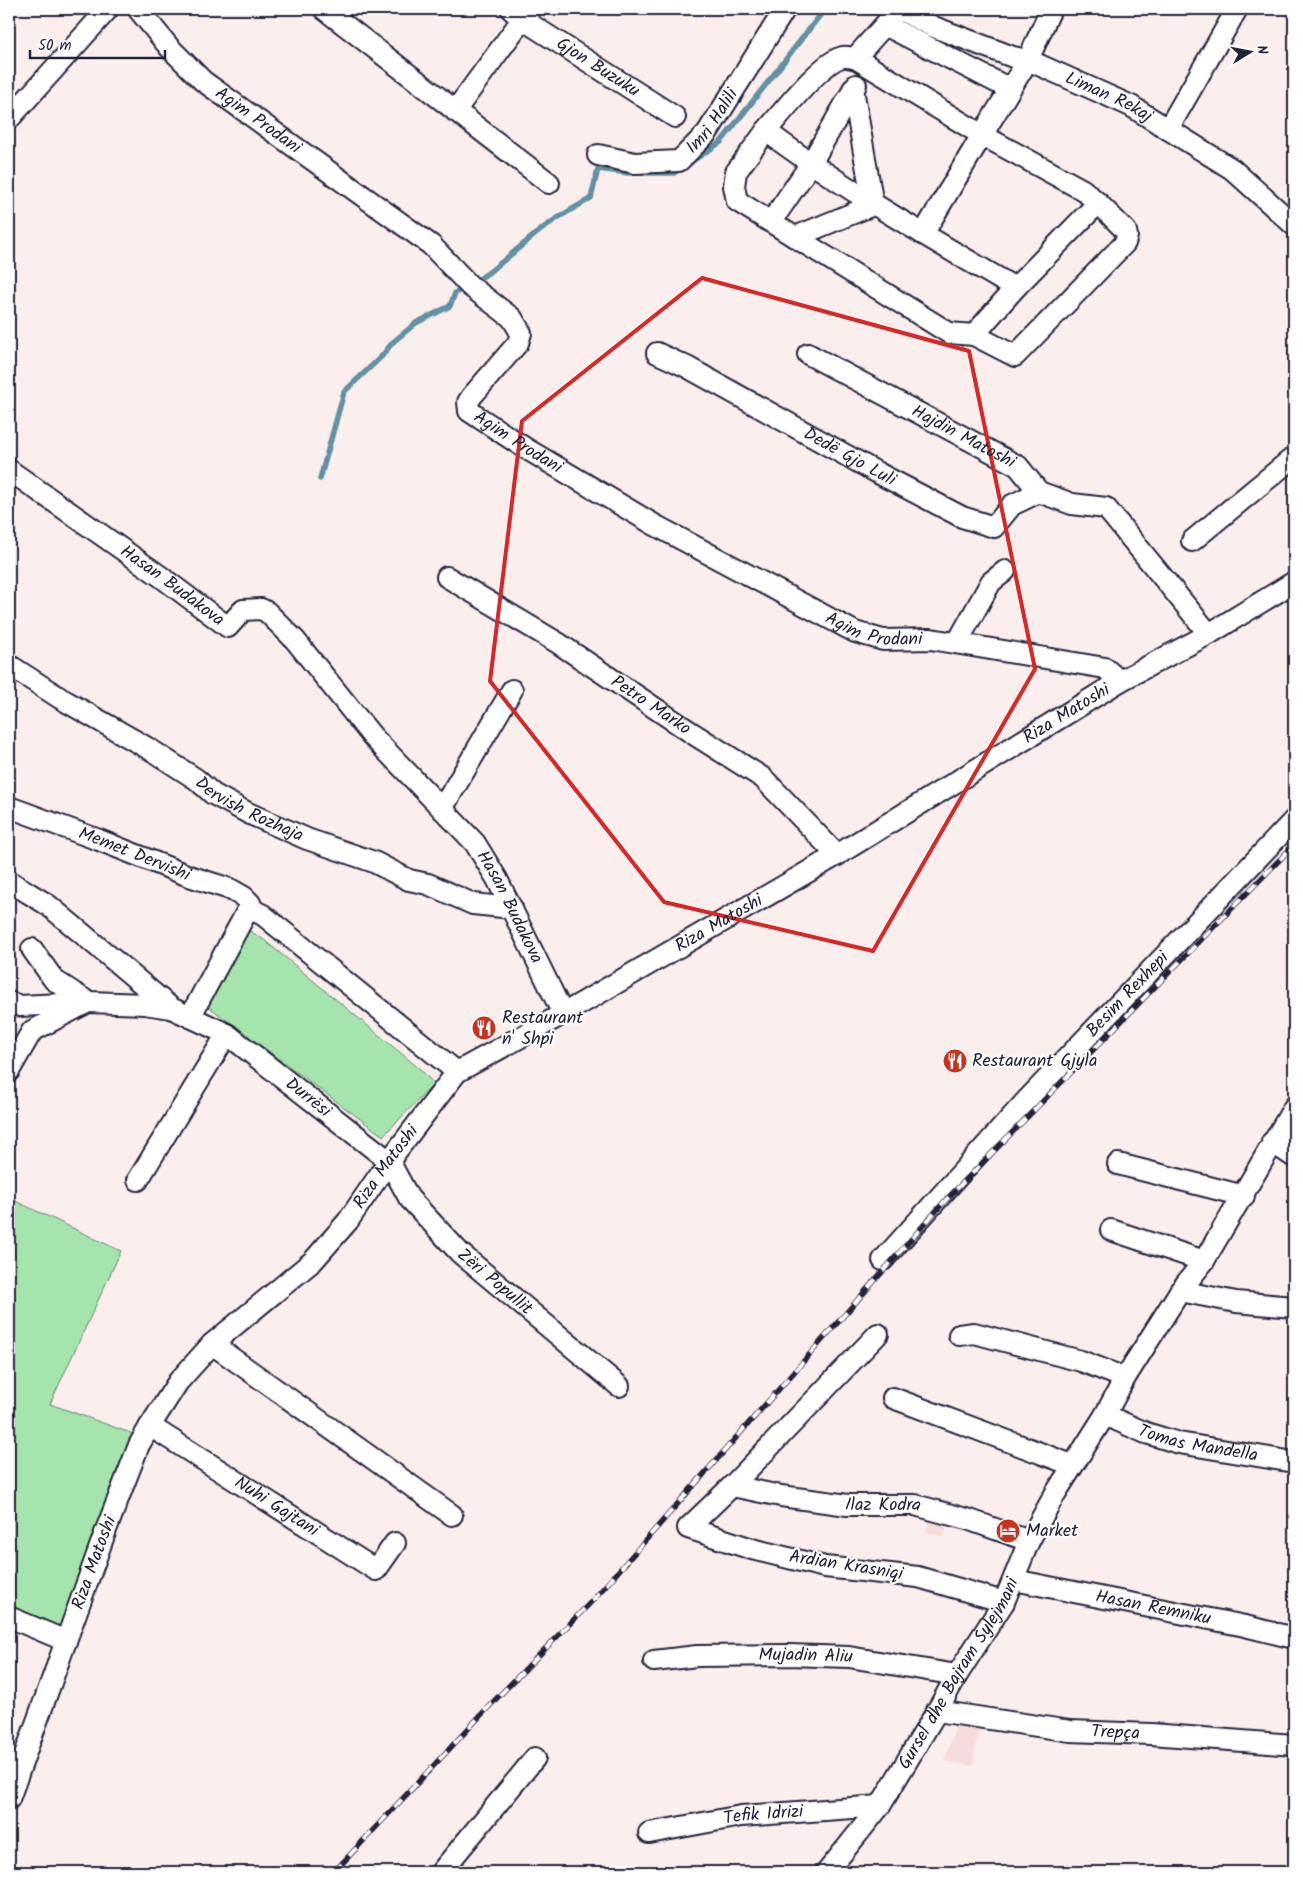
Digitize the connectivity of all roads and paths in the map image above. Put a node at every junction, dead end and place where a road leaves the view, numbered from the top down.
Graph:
1 (108, 9) edge
2 (138, 9) edge
3 (324, 9) edge
4 (785, 9) edge
5 (899, 9) edge
6 (1051, 9) edge
7 (1238, 9) edge
8 (521, 12) edge
9 (885, 24) junction
10 (1028, 60) junction
11 (862, 63) junction
12 (853, 89) junction
13 (1010, 89) junction
14 (455, 111) junction
15 (675, 117) dead end
16 (9, 119) edge
17 (1168, 129) junction
18 (766, 131) junction
19 (982, 135) junction
20 (598, 155) dead end
21 (810, 165) junction
22 (549, 182) dead end
23 (1098, 203) junction
24 (873, 205) junction
25 (772, 222) junction
26 (1294, 225) edge
27 (923, 234) junction
28 (795, 237) junction
29 (1015, 288) junction
30 (974, 335) junction
31 (657, 353) dead end
32 (808, 354) dead end
33 (1294, 457) edge
34 (9, 470) edge
35 (1039, 492) junction
36 (1192, 541) dead end
37 (1005, 570) dead end
38 (448, 577) dead end
39 (1294, 582) edge
40 (1209, 634) junction
41 (958, 643) junction
42 (9, 665) edge
43 (1120, 681) junction
44 (512, 690) dead end
45 (9, 807) edge
46 (442, 809) junction
47 (1294, 820) edge
48 (837, 855) junction
49 (9, 882) edge
50 (512, 908) junction
51 (252, 910) junction
52 (32, 949) dead end
53 (9, 1002) edge
54 (88, 1002) junction
55 (170, 1008) junction
56 (563, 1014) junction
57 (190, 1017) junction
58 (227, 1034) junction
59 (9, 1071) edge
60 (457, 1072) junction
61 (1294, 1107) edge
62 (1272, 1142) junction
63 (1294, 1157) edge
64 (390, 1161) junction
65 (1118, 1164) dead end
66 (138, 1180) dead end
67 (1244, 1196) junction
68 (1111, 1230) dead end
69 (883, 1260) dead end
70 (1204, 1262) junction
71 (1180, 1291) junction
72 (1294, 1307) edge
73 (878, 1334) dead end
74 (958, 1335) dead end
75 (212, 1344) junction
76 (1125, 1378) junction
77 (619, 1386) dead end
78 (893, 1398) dead end
79 (1105, 1415) junction
80 (150, 1426) junction
81 (1294, 1462) edge
82 (1072, 1465) junction
83 (732, 1486) junction
84 (452, 1515) dead end
85 (1029, 1540) junction
86 (394, 1543) dead end
87 (1014, 1580) junction
88 (1004, 1602) junction
89 (9, 1617) edge
90 (1294, 1638) edge
91 (66, 1641) junction
92 (654, 1661) dead end
93 (956, 1675) junction
94 (937, 1711) junction
95 (1294, 1745) edge
96 (536, 1758) dead end
97 (9, 1799) edge
98 (880, 1806) junction
99 (649, 1833) dead end
100 (441, 1872) edge
101 (827, 1872) edge

1 - 16 street
2 - 41 street, Agim Prodani
3 - 14 street
4 - 20 street, Imri Halili
5 - 9 street
5 - 10 street, Liman Rekaj
6 - 10 street
7 - 17 street
8 - 14 street, Gjon Buzuku
8 - 15 street, Gjon Buzuku
9 - 11 street
9 - 13 street
10 - 13 street
10 - 17 street, Liman Rekaj
11 - 12 street
11 - 18 street
11 - 19 street
12 - 21 street
12 - 24 street
13 - 19 street
14 - 22 street
17 - 26 street, Liman Rekaj
18 - 21 street
18 - 25 street
19 - 23 street
19 - 27 street
21 - 24 street
21 - 25 street
23 - 29 street
23 - 30 street
24 - 27 street
24 - 28 street
25 - 28 street
27 - 29 street
28 - 30 street
29 - 30 street
31 - 35 street, Dedë Gjo Luli
32 - 35 street, Hajdin Matoshi
33 - 36 street
34 - 46 street, Hasan Budakova
35 - 40 street
37 - 41 street
38 - 48 street, Petro Marko
39 - 40 street, Riza Matoshi
40 - 43 street, Riza Matoshi
41 - 43 street, Agim Prodani
42 - 50 street, Dervish Rozhaja
43 - 48 street, Riza Matoshi
44 - 46 street
45 - 51 street, Memet Dervishi
46 - 50 street, Hasan Budakova
47 - 69 street, Besim Rexhepi
48 - 56 street, Riza Matoshi
49 - 55 street, Durrësi
50 - 56 street, Hasan Budakova
51 - 57 street
51 - 60 street, Memet Dervishi
52 - 54 street
53 - 54 street, Durrësi
54 - 55 street, Durrësi
54 - 59 street, Durrësi
55 - 57 street, Durrësi
56 - 60 street, Riza Matoshi
57 - 58 street, Durrësi
58 - 64 street, Durrësi
58 - 66 street
60 - 64 street, Riza Matoshi
61 - 62 street, Gursel dhe Bajram Sylejmani
62 - 63 street
62 - 67 street, Gursel dhe Bajram Sylejmani
64 - 75 street, Riza Matoshi
64 - 77 street, Zëri Popullit
65 - 67 street
67 - 70 street, Gursel dhe Bajram Sylejmani
68 - 70 street
70 - 71 street, Gursel dhe Bajram Sylejmani
71 - 72 street
71 - 76 street, Gursel dhe Bajram Sylejmani
73 - 83 street
74 - 76 street
75 - 80 street, Riza Matoshi
75 - 84 street
76 - 79 street, Gursel dhe Bajram Sylejmani
78 - 82 street
79 - 81 street, Tomas Mandella
79 - 82 street, Gursel dhe Bajram Sylejmani
80 - 86 street, Nuhi Gajtani
80 - 91 street, Riza Matoshi
82 - 85 street, Gursel dhe Bajram Sylejmani
83 - 85 street, Ilaz Kodra
83 - 88 street, Ardian Krasniqi
85 - 87 street, Gursel dhe Bajram Sylejmani
87 - 88 street, Gursel dhe Bajram Sylejmani
87 - 90 street, Hasan Remniku
88 - 93 street, Gursel dhe Bajram Sylejmani
89 - 91 street
91 - 97 street, Riza Matoshi
92 - 93 street, Mujadin Aliu
93 - 94 street, Gursel dhe Bajram Sylejmani
94 - 95 street, Trepça
94 - 98 street, Gursel dhe Bajram Sylejmani
96 - 100 street
98 - 99 street, Tefik Idrizi
98 - 101 street, Gursel dhe Bajram Sylejmani

